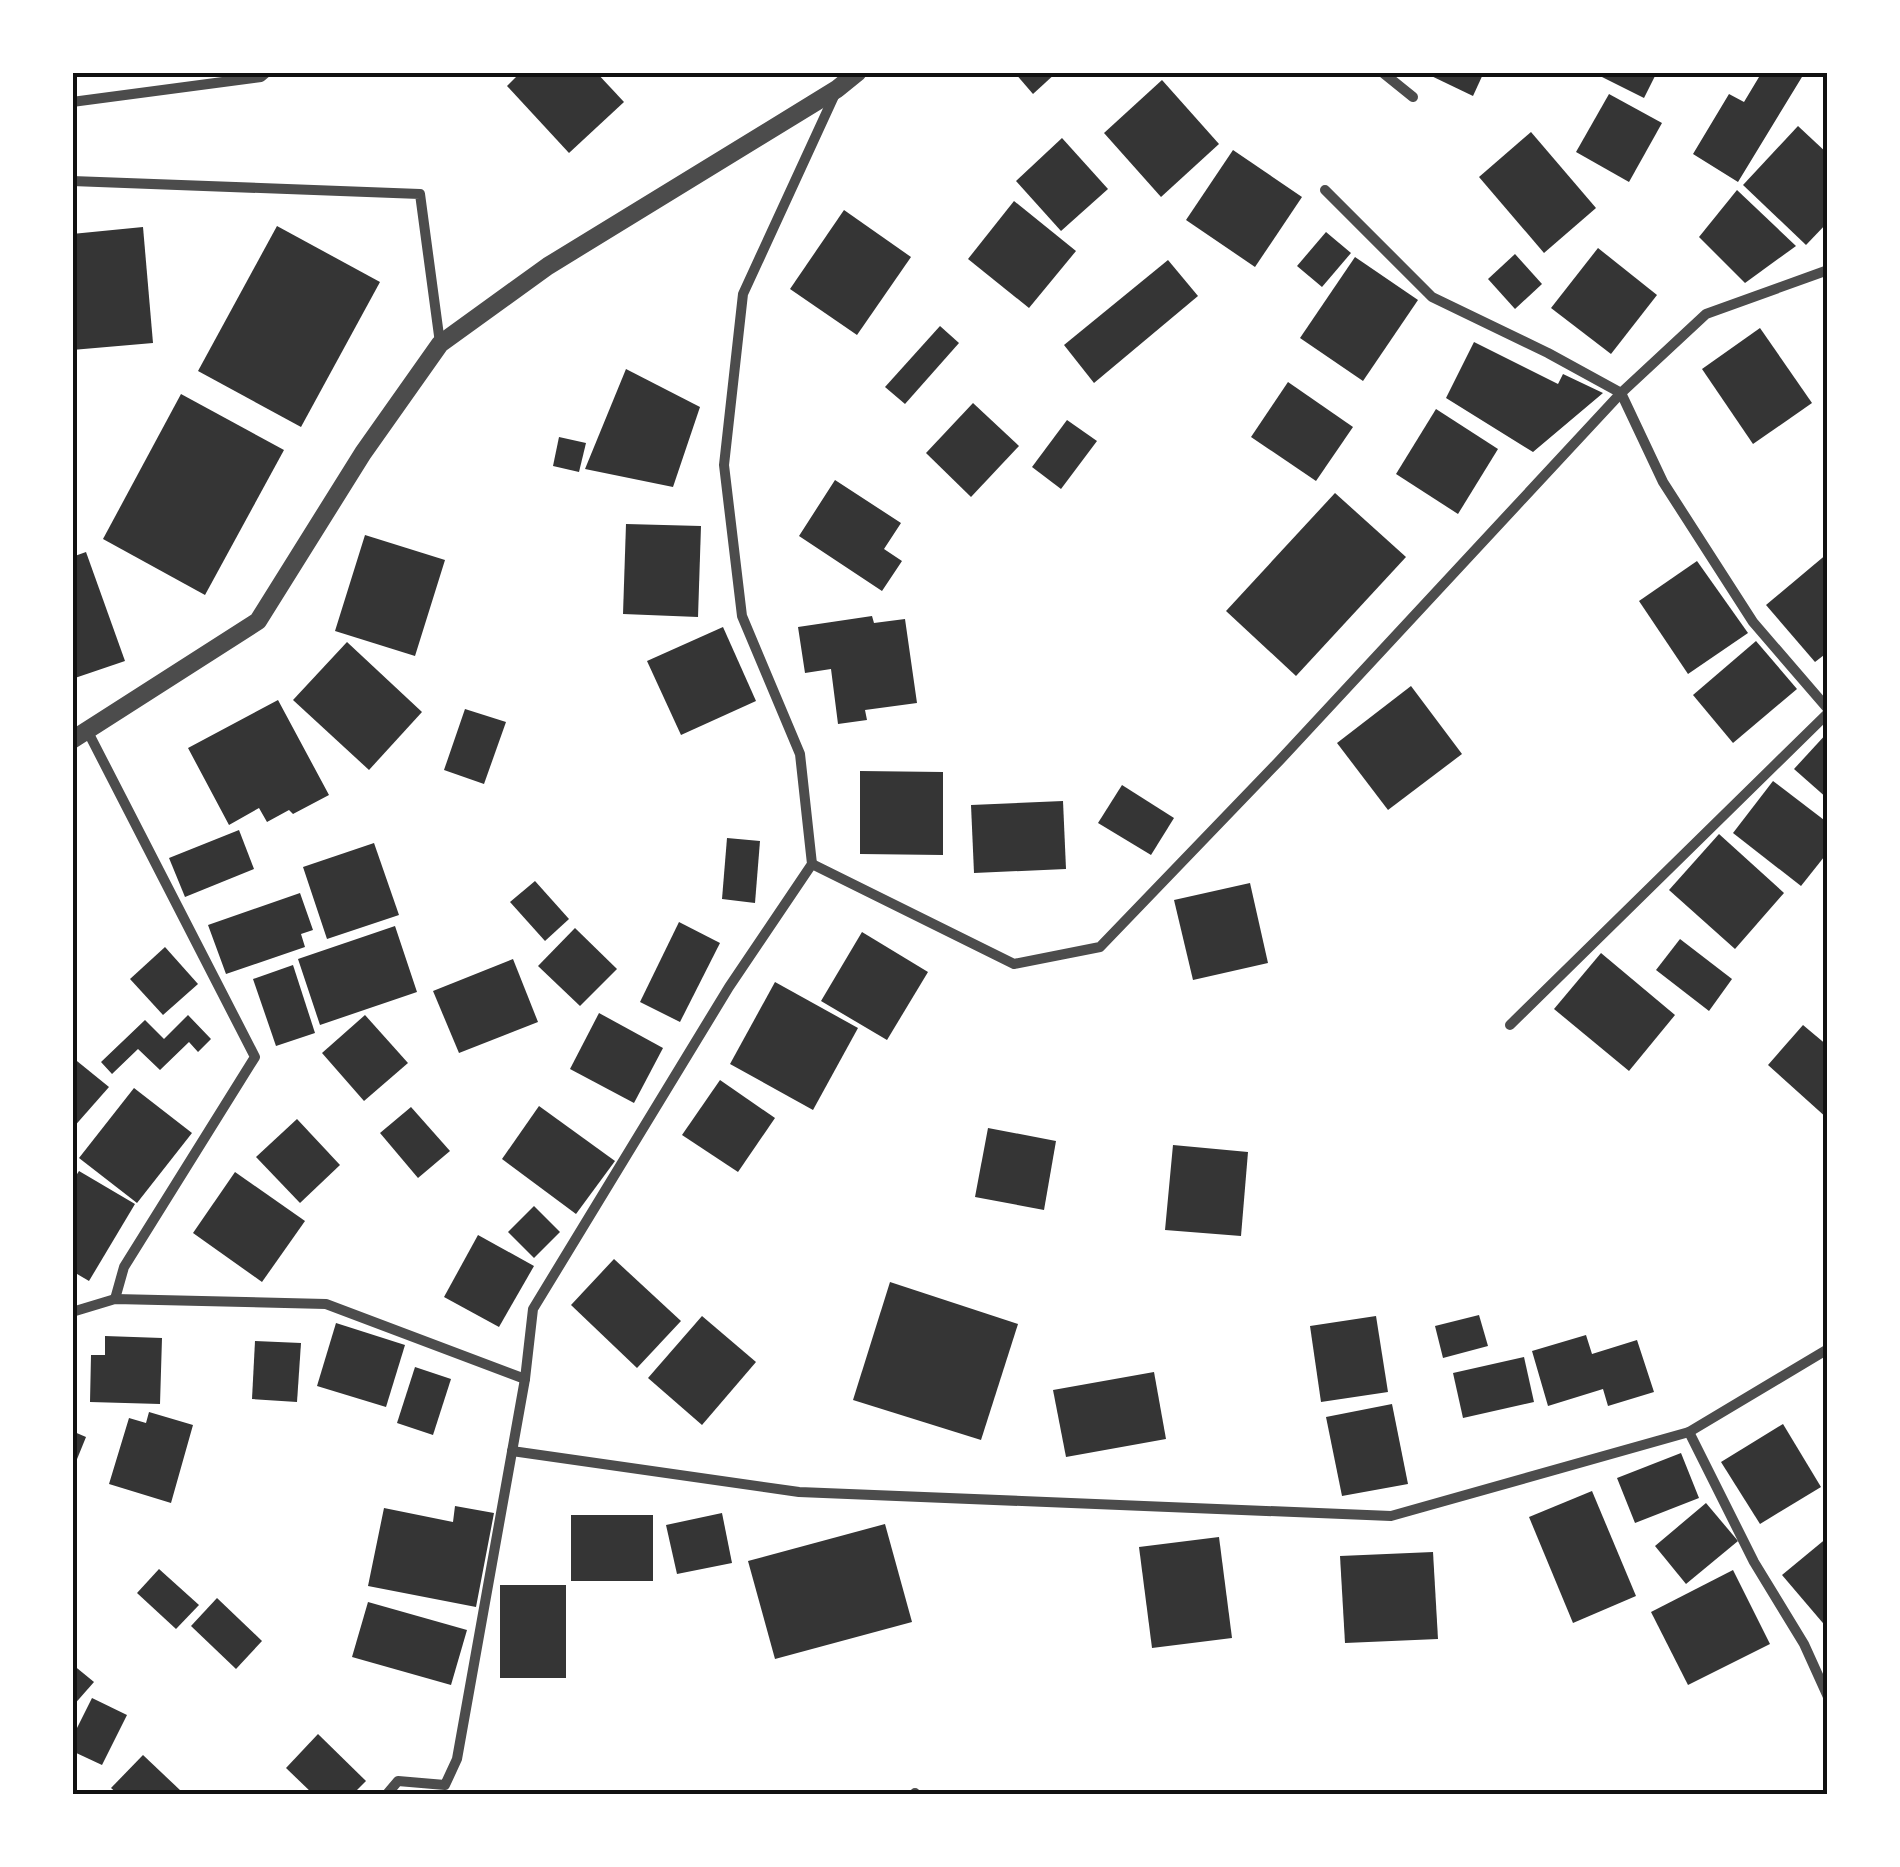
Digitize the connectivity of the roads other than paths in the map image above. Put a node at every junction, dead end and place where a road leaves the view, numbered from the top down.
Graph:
1 (268, 72) edge
2 (858, 72) edge
3 (1382, 72) edge
4 (838, 89) junction
5 (1413, 97) dead end
6 (72, 102) edge
7 (72, 181) edge
8 (1325, 190) dead end
9 (1828, 270) edge
10 (440, 344) junction
11 (1621, 393) junction
12 (1828, 711) edge
13 (80, 736) edge
14 (812, 864) junction
15 (1510, 1025) dead end
16 (115, 1300) junction
17 (72, 1312) edge
18 (1828, 1349) edge
19 (525, 1380) junction
20 (1689, 1432) junction
21 (512, 1451) junction
22 (1828, 1697) edge
23 (387, 1794) edge

1 - 6 street
2 - 4 street
3 - 5 street
4 - 10 street
4 - 14 street
7 - 10 street
8 - 11 street
9 - 11 street
10 - 13 street
11 - 12 street
11 - 14 street
12 - 15 street
13 - 16 street
14 - 19 street
16 - 17 street
16 - 19 street
18 - 20 street
19 - 21 street
20 - 21 street
20 - 22 street
21 - 23 street

